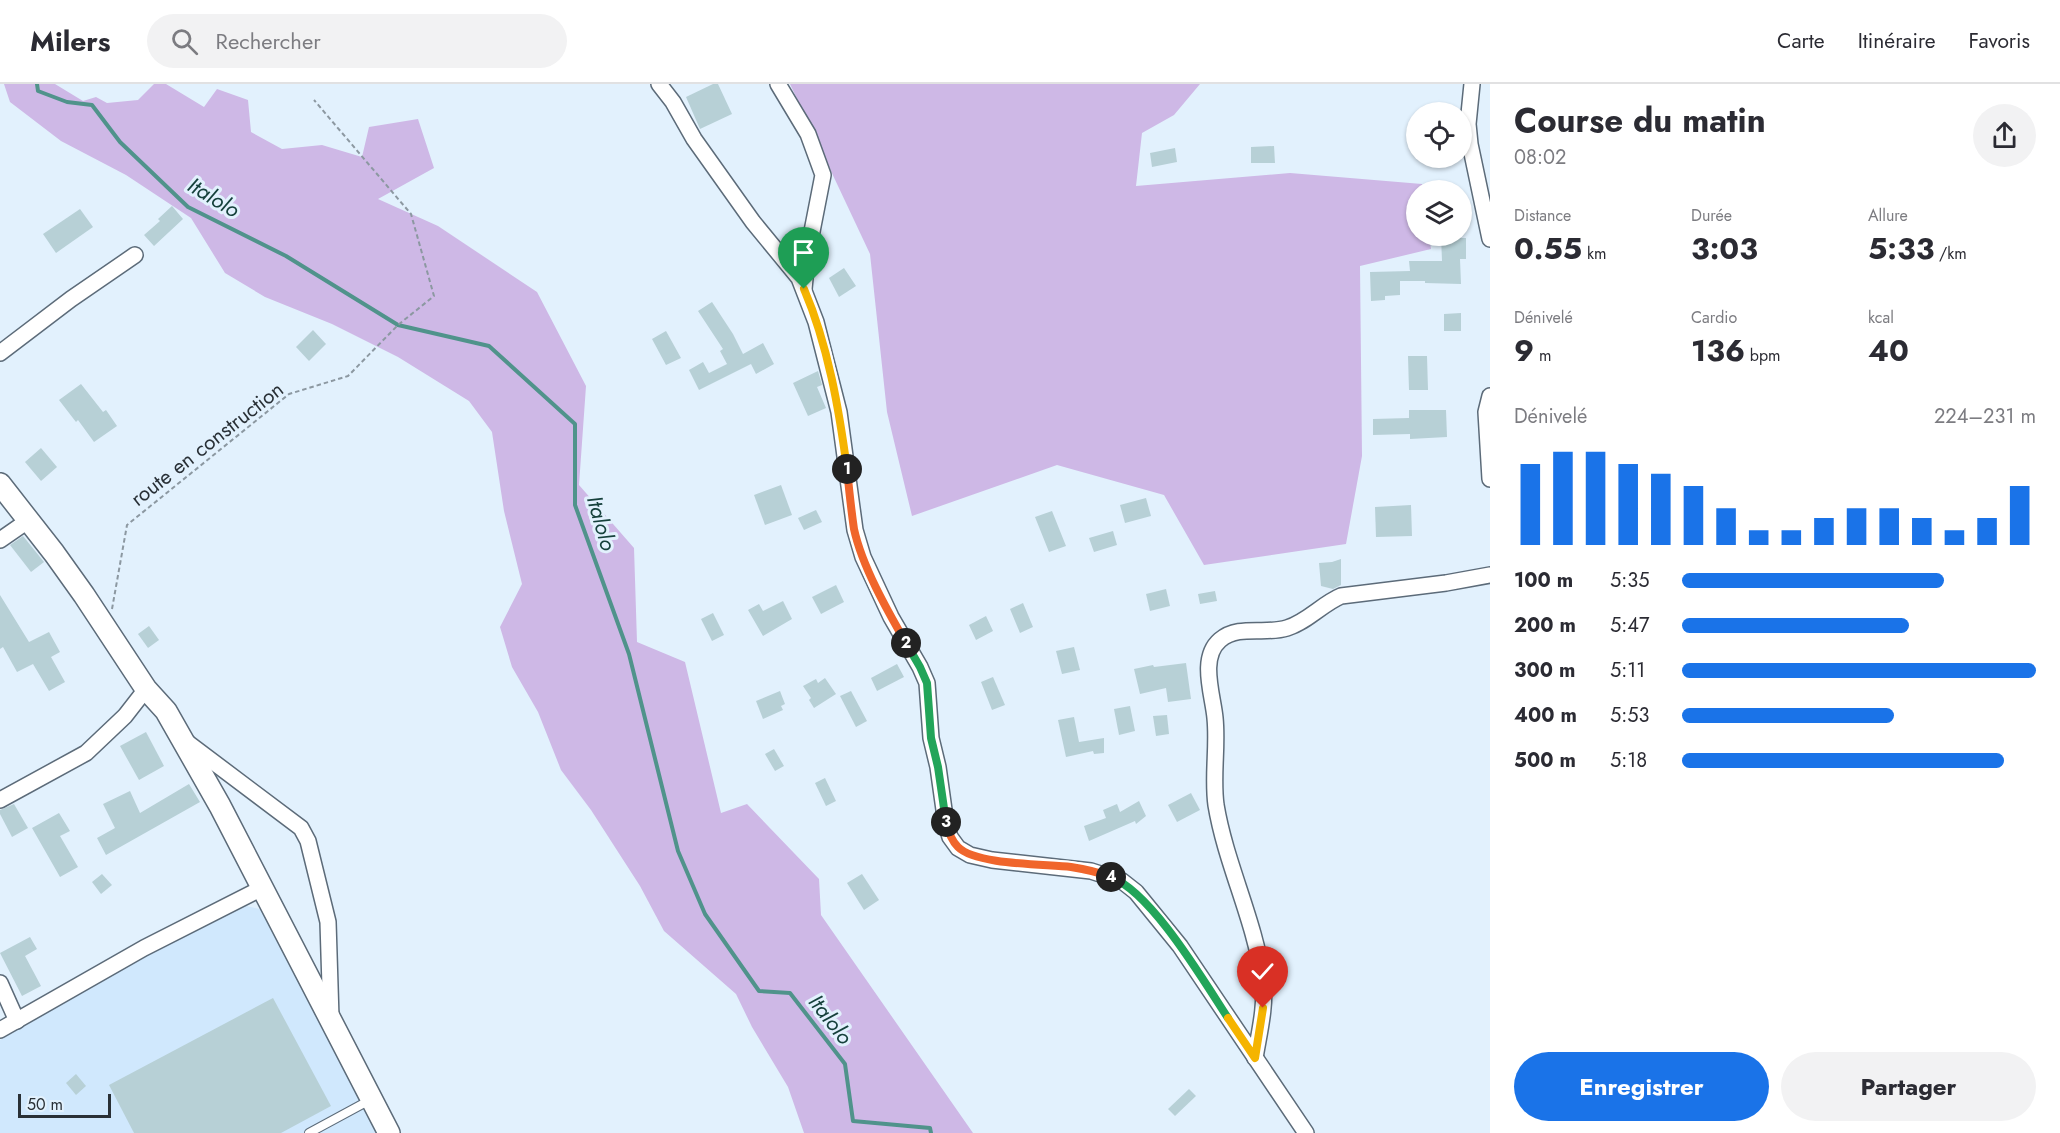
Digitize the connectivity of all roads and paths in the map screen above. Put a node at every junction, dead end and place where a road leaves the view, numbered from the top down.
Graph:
1 (659, 84) edge
2 (778, 84) edge
3 (1472, 84) edge
4 (314, 100) dead end
5 (1489, 231) edge
6 (135, 255) dead end
7 (804, 289) junction
8 (0, 353) edge
9 (1490, 396) edge
10 (1490, 479) edge
11 (0, 484) edge
12 (29, 520) junction
13 (0, 540) edge
14 (1490, 575) edge
15 (108, 632) junction
16 (146, 689) junction
17 (182, 739) junction
18 (0, 800) edge
19 (262, 888) junction
20 (0, 983) edge
21 (16, 1021) junction
22 (331, 1024) junction
23 (0, 1030) edge
24 (1255, 1058) junction
25 (371, 1099) junction
26 (309, 1133) edge
27 (389, 1133) edge
28 (1306, 1133) edge

1 - 7 street
2 - 7 street
3 - 5 street
4 - 15 path, route en construction
6 - 8 street
7 - 24 street
9 - 10 street
11 - 12 street
12 - 13 street
12 - 15 street
14 - 24 street
15 - 16 street
16 - 17 street
16 - 18 street
17 - 19 street
17 - 22 street
19 - 21 street
19 - 22 street
20 - 21 street
21 - 23 street
22 - 25 street
24 - 28 street
25 - 26 lane
25 - 27 street

